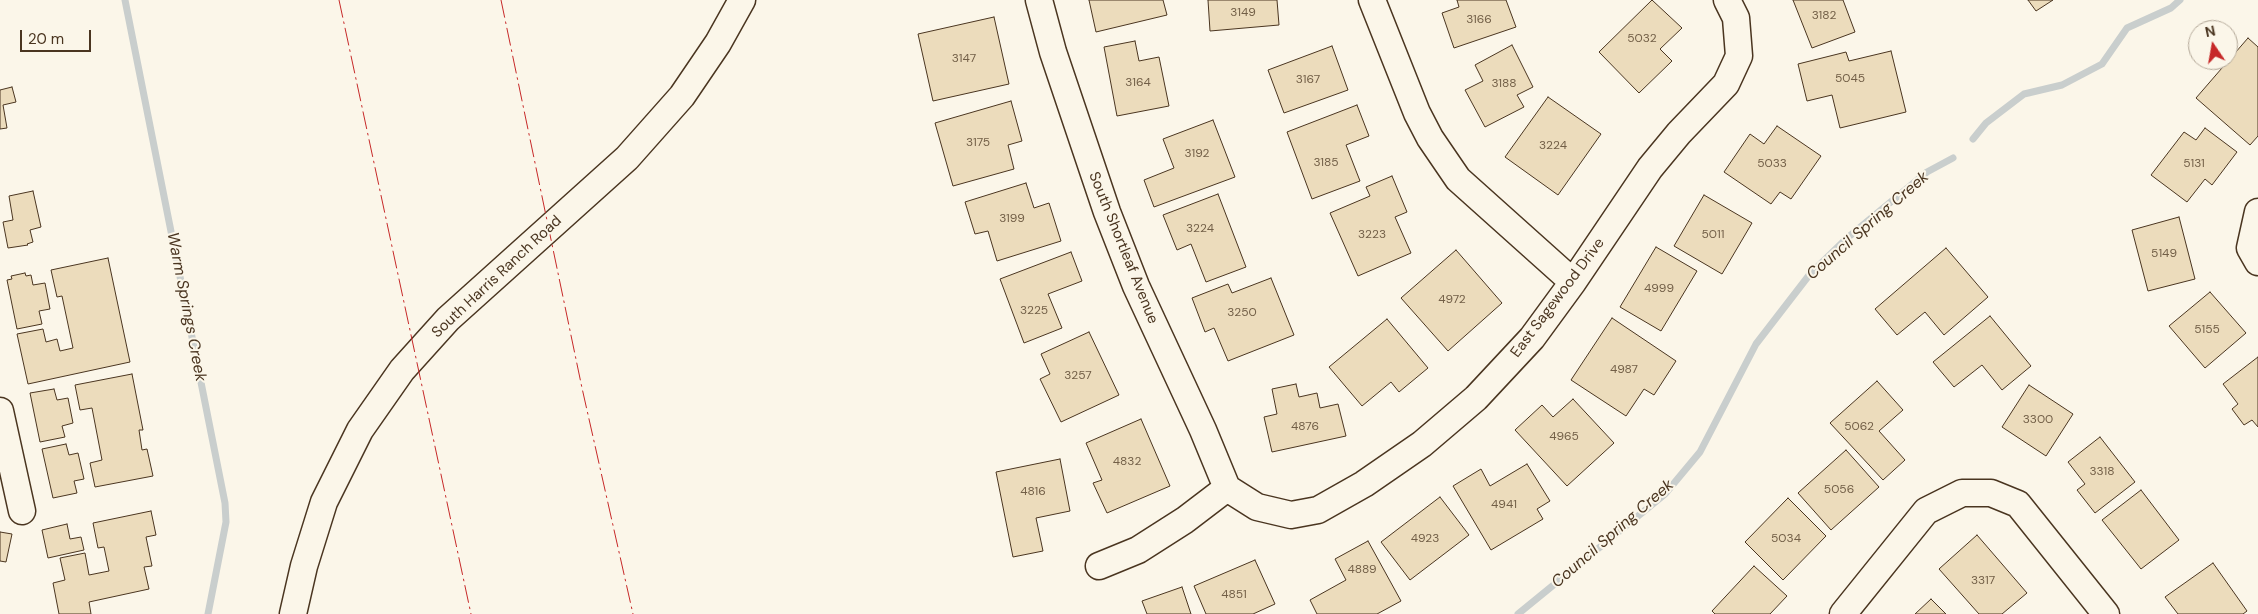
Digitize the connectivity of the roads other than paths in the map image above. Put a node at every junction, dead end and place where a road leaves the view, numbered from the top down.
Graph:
1 (742, 0) edge
2 (1039, 0) edge
3 (1372, 0) edge
4 (1727, 0) edge
5 (2258, 212) edge
6 (2258, 262) edge
7 (1573, 282) junction
8 (0, 411) edge
9 (1227, 488) junction
10 (22, 510) dead end
11 (1099, 566) dead end
12 (293, 614) edge
13 (1843, 614) edge
14 (2106, 614) edge

1 - 12 street, South Harris Ranch Road
2 - 9 street, South Shortleaf Avenue
3 - 7 street
4 - 7 street, East Sagewood Drive
5 - 6 street
7 - 9 street, East Sagewood Drive
8 - 10 street
9 - 11 street
13 - 14 street

